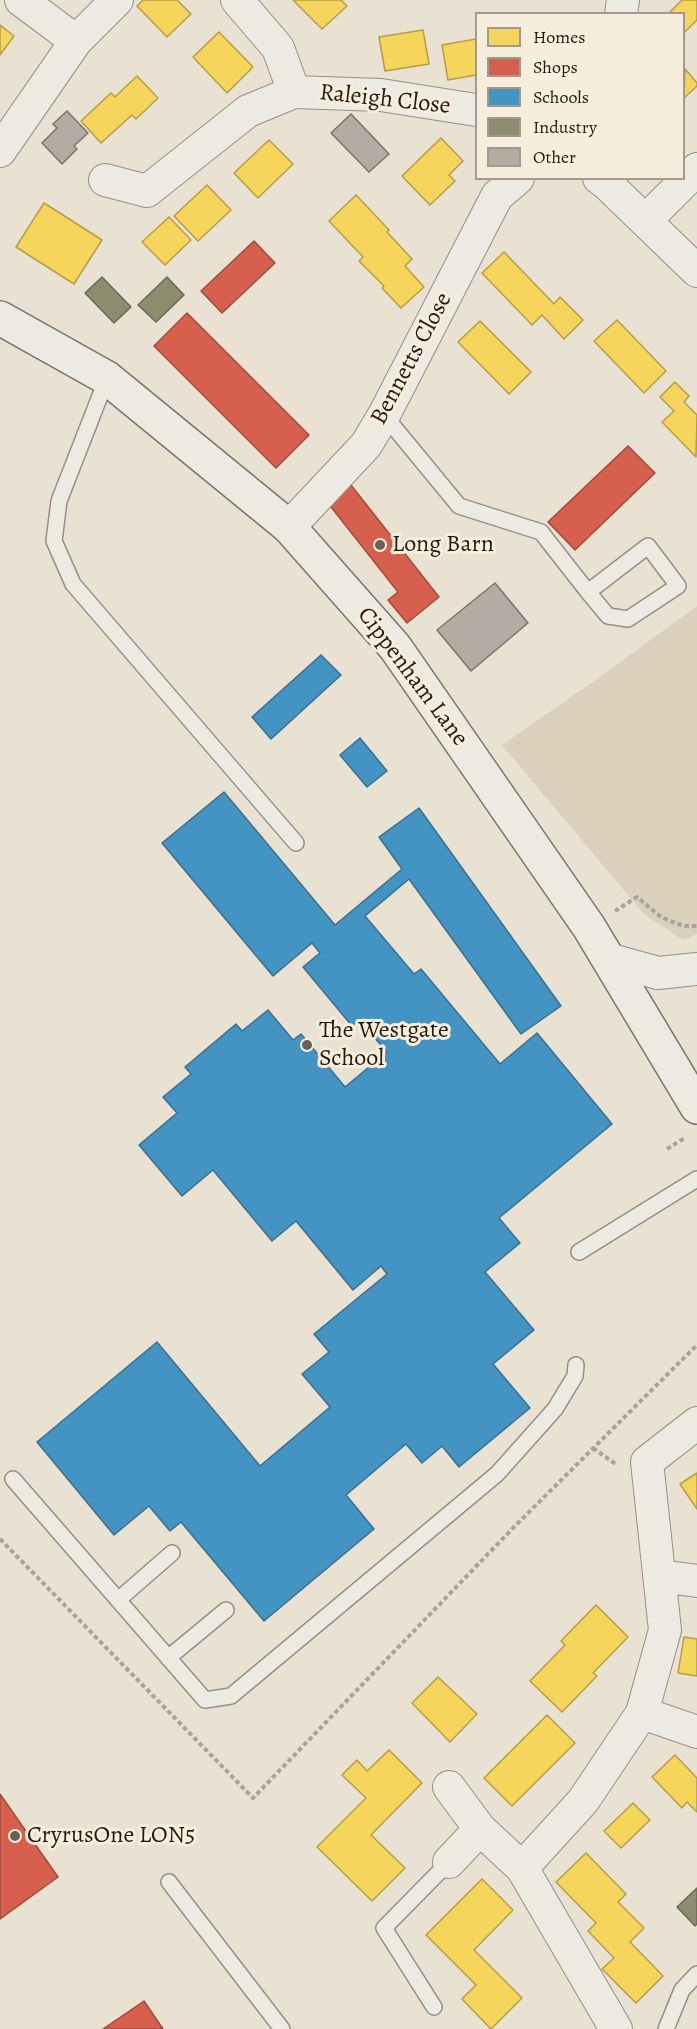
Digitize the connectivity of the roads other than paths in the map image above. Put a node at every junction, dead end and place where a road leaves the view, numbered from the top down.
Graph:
1 (21, 0) edge
2 (117, 0) edge
3 (237, 0) edge
4 (76, 41) junction
5 (294, 92) junction
6 (475, 110) edge
7 (0, 151) edge
8 (697, 170) edge
9 (105, 180) dead end
10 (516, 180) edge
11 (602, 180) edge
12 (645, 221) junction
13 (697, 271) edge
14 (0, 318) edge
15 (107, 378) junction
16 (384, 415) junction
17 (289, 527) junction
18 (588, 592) junction
19 (296, 843) dead end
20 (611, 960) junction
21 (697, 969) edge
22 (692, 1101) edge
23 (697, 1179) edge
24 (579, 1252) dead end
25 (576, 1365) dead end
26 (697, 1423) edge
27 (13, 1479) dead end
28 (172, 1553) dead end
29 (660, 1576) junction
30 (697, 1581) edge
31 (118, 1600) junction
32 (226, 1610) dead end
33 (168, 1658) junction
34 (642, 1713) junction
35 (697, 1732) edge
36 (449, 1787) dead end
37 (480, 1829) junction
38 (449, 1862) joint
39 (522, 1868) junction
40 (169, 1882) dead end
41 (697, 1974) edge
42 (434, 2007) dead end
43 (282, 2029) edge
44 (616, 2029) edge
45 (666, 2029) edge

1 - 4 street
2 - 4 street
3 - 5 street, Raleigh Close
4 - 7 street
5 - 6 street, Raleigh Close
5 - 9 street, Raleigh Close
8 - 12 street
10 - 16 street, Bennetts Close
11 - 12 street
12 - 13 street
14 - 15 street, Cippenham Lane
15 - 17 street, Cippenham Lane
15 - 19 lane
16 - 17 street, Bennetts Close
16 - 18 lane
17 - 20 street, Cippenham Lane
18 - 18 lane
20 - 21 street
20 - 22 street, Cippenham Lane
23 - 24 lane
25 - 33 lane
26 - 29 street
27 - 31 lane
28 - 31 lane
29 - 30 street
29 - 34 street
31 - 33 lane
32 - 33 lane
34 - 35 street
34 - 39 street
36 - 37 street
37 - 38 street
37 - 39 street
38 - 42 lane
39 - 44 street
40 - 43 lane
41 - 45 lane

